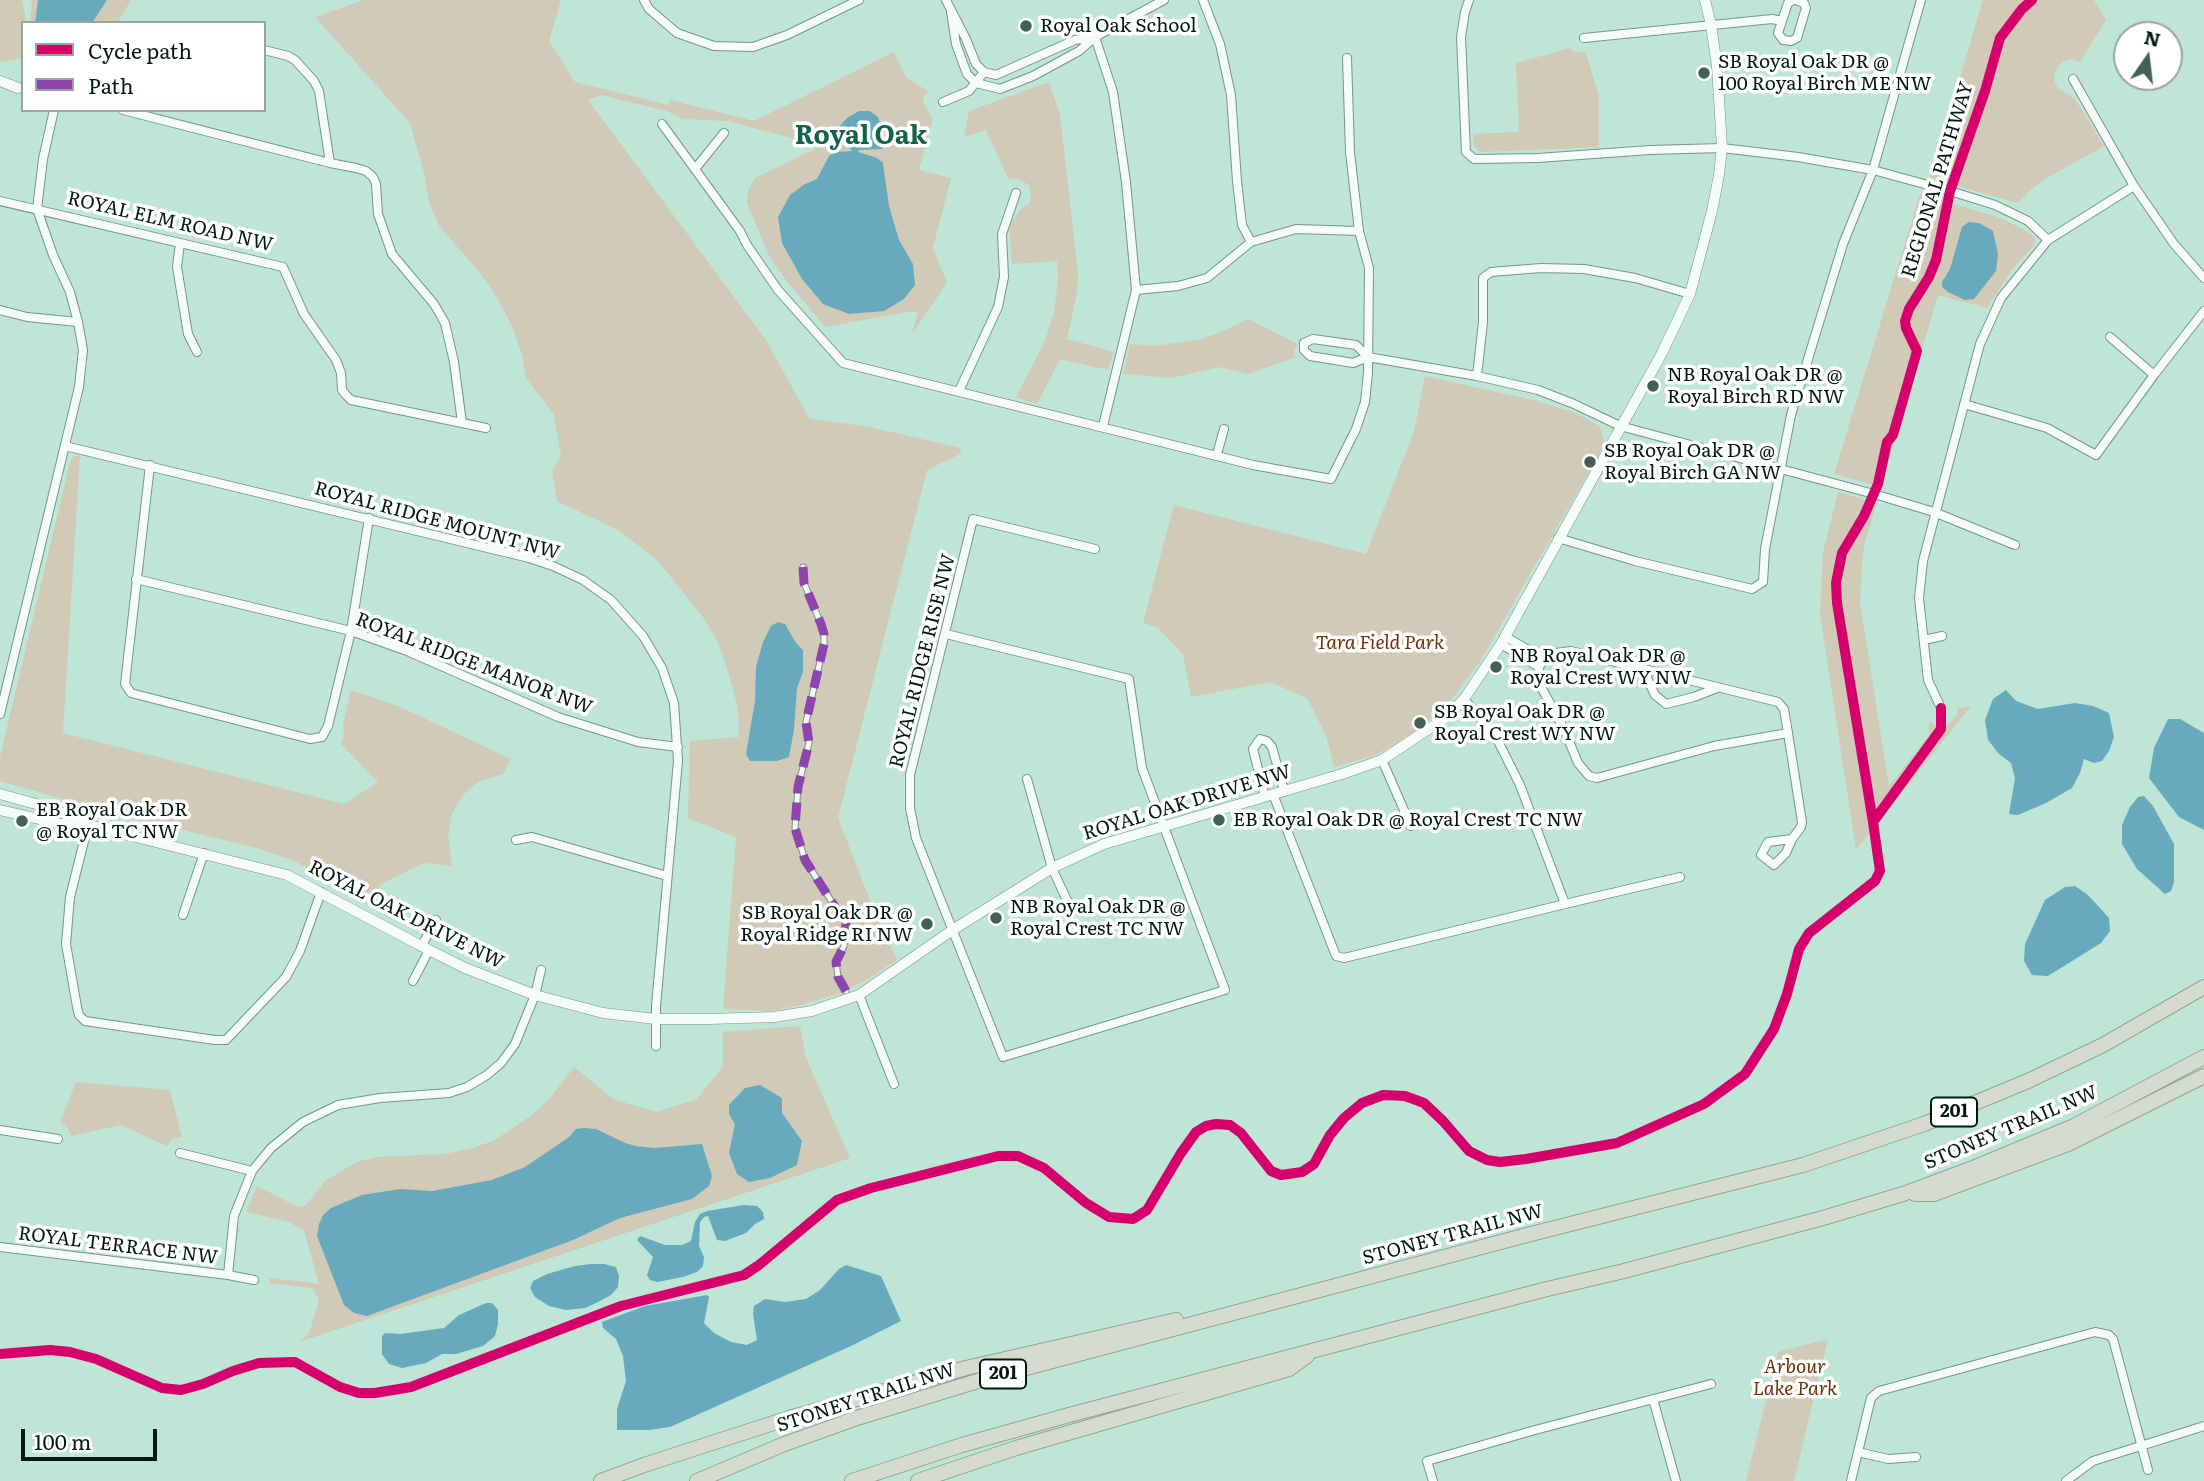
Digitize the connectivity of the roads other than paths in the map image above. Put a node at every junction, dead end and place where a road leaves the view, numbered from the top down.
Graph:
1 (643, 0) edge
2 (859, 0) edge
3 (946, 0) edge
4 (1164, 0) edge
5 (1203, 0) edge
6 (1469, 0) edge
7 (1705, 0) edge
8 (1794, 0) edge
9 (1921, 0) edge
10 (951, 12) junction
11 (1782, 21) junction
12 (1711, 25) junction
13 (1095, 37) junction
14 (1584, 38) dead end
15 (266, 50) edge
16 (1347, 58) dead end
17 (984, 72) junction
18 (2073, 79) dead end
19 (0, 81) edge
20 (976, 83) junction
21 (0, 88) edge
22 (20, 89) edge
23 (943, 102) dead end
24 (54, 112) edge
25 (131, 112) edge
26 (662, 124) dead end
27 (724, 133) dead end
28 (1722, 148) junction
29 (330, 163) junction
30 (695, 169) junction
31 (1873, 170) junction
32 (2134, 186) junction
33 (1016, 193) dead end
34 (0, 201) edge
35 (37, 209) junction
36 (1359, 231) junction
37 (2048, 240) junction
38 (1251, 242) junction
39 (180, 243) junction
40 (2204, 278) edge
41 (1136, 290) junction
42 (1690, 294) junction
43 (0, 310) edge
44 (2204, 311) edge
45 (78, 322) junction
46 (2110, 337) dead end
47 (197, 352) dead end
48 (1368, 357) junction
49 (2154, 375) junction
50 (1477, 376) junction
51 (959, 391) junction
52 (1964, 404) junction
53 (461, 423) junction
54 (1102, 426) junction
55 (1620, 426) junction
56 (486, 428) dead end
57 (1224, 429) dead end
58 (65, 446) junction
59 (1217, 454) junction
60 (149, 466) junction
61 (1782, 469) junction
62 (1934, 512) junction
63 (369, 518) junction
64 (1558, 538) junction
65 (2015, 545) dead end
66 (1095, 549) dead end
67 (803, 567) dead end
68 (136, 579) junction
69 (351, 631) junction
70 (946, 634) junction
71 (1941, 636) dead end
72 (1504, 640) junction
73 (1924, 640) junction
74 (1541, 663) junction
75 (1642, 668) junction
76 (1718, 687) junction
77 (1464, 699) junction
78 (1941, 708) dead end
79 (0, 715) edge
80 (1788, 733) junction
81 (678, 747) junction
82 (1382, 760) junction
83 (1027, 779) dead end
84 (0, 794) edge
85 (1274, 794) junction
86 (0, 810) edge
87 (88, 825) junction
88 (1163, 825) junction
89 (1411, 826) dead end
90 (1792, 839) dead end
91 (516, 840) dead end
92 (204, 853) junction
93 (1052, 868) junction
94 (667, 876) junction
95 (1680, 877) dead end
96 (321, 892) junction
97 (1565, 904) junction
98 (1072, 911) dead end
99 (183, 915) dead end
100 (436, 920) dead end
101 (954, 929) junction
102 (425, 948) junction
103 (541, 970) dead end
104 (413, 981) dead end
105 (2201, 987) edge
106 (846, 991) dead end
107 (535, 995) junction
108 (859, 995) junction
109 (656, 1019) junction
110 (656, 1046) dead end
111 (2204, 1057) edge
112 (2204, 1076) edge
113 (894, 1084) dead end
114 (0, 1130) edge
115 (58, 1139) dead end
116 (180, 1153) dead end
117 (251, 1171) junction
118 (1903, 1194) junction
119 (0, 1247) edge
120 (228, 1275) junction
121 (254, 1280) dead end
122 (1318, 1292) junction
123 (1314, 1351) junction
124 (1711, 1384) dead end
125 (1653, 1399) junction
126 (2204, 1426) edge
127 (2142, 1445) junction
128 (1858, 1452) junction
129 (1916, 1457) dead end
130 (644, 1465) junction
131 (2148, 1470) dead end
132 (601, 1481) edge
133 (610, 1481) edge
134 (697, 1481) edge
135 (852, 1481) edge
136 (918, 1481) edge
137 (1433, 1481) edge
138 (1676, 1481) edge
139 (1851, 1481) edge
140 (2066, 1481) edge

1 - 2 street
3 - 10 street
4 - 13 street
5 - 38 street
6 - 28 street
7 - 12 street, ROYAL OAK DRIVE NW
8 - 11 street
8 - 11 street
9 - 31 street
10 - 17 street
10 - 20 street
11 - 12 street
12 - 14 street
12 - 28 street, ROYAL OAK DRIVE NW
13 - 17 street
13 - 20 street
13 - 41 street
15 - 29 street
16 - 36 street
17 - 20 street
18 - 32 street
19 - 22 street
20 - 23 street
21 - 22 street
24 - 35 street
25 - 29 street
26 - 30 street
27 - 30 street
28 - 31 street
28 - 42 street, ROYAL OAK DRIVE NW
29 - 53 street
30 - 51 street
31 - 37 street
31 - 61 street
32 - 37 street
32 - 40 street
33 - 51 street
34 - 35 street, ROYAL ELM ROAD NW
35 - 39 street, ROYAL ELM ROAD NW
35 - 45 street
36 - 38 street
36 - 48 street
37 - 52 street
38 - 41 street
39 - 47 street
39 - 53 street, ROYAL ELM ROAD NW
41 - 54 street
42 - 50 street
42 - 55 street, ROYAL OAK DRIVE NW
43 - 45 street
44 - 49 street
45 - 58 street
46 - 49 street
48 - 48 street
48 - 50 street
48 - 59 street
49 - 52 street
50 - 55 street
51 - 54 street
52 - 62 street
53 - 56 street, ROYAL ELM ROAD NW
54 - 59 street
55 - 61 street
55 - 64 street, ROYAL OAK DRIVE NW
57 - 59 street
58 - 60 street, ROYAL RIDGE MOUNT NW
58 - 79 street
60 - 63 street, ROYAL RIDGE MOUNT NW
60 - 68 street
61 - 62 street
61 - 64 street
62 - 65 street
62 - 73 street
63 - 69 street
63 - 81 street, ROYAL RIDGE MOUNT NW
64 - 72 street, ROYAL OAK DRIVE NW
66 - 70 street, ROYAL RIDGE RISE NW
67 - 106 street
68 - 69 street, ROYAL RIDGE MANOR NW
68 - 69 street
69 - 81 street, ROYAL RIDGE MANOR NW
70 - 88 street
70 - 101 street, ROYAL RIDGE RISE NW
71 - 73 street
72 - 74 street
72 - 77 street, ROYAL OAK DRIVE NW
73 - 78 street
74 - 75 street
74 - 80 street
75 - 76 street
75 - 76 street
76 - 80 street
77 - 82 street, ROYAL OAK DRIVE NW
77 - 97 street
80 - 90 street
81 - 94 street, ROYAL RIDGE MOUNT NW
82 - 85 street, ROYAL OAK DRIVE NW
82 - 89 street
83 - 93 street
84 - 87 street, ROYAL OAK DRIVE NW
85 - 85 street
85 - 88 street, ROYAL OAK DRIVE NW
85 - 97 street
86 - 87 street, ROYAL OAK DRIVE NW
87 - 92 street, ROYAL OAK DRIVE NW
87 - 96 street
88 - 93 street, ROYAL OAK DRIVE NW
88 - 101 street, ROYAL RIDGE RISE NW
91 - 94 street
92 - 96 street, ROYAL OAK DRIVE NW
92 - 99 street
93 - 98 street
93 - 101 street, ROYAL OAK DRIVE NW
94 - 109 street, ROYAL RIDGE MOUNT NW
95 - 97 street
96 - 102 street, ROYAL OAK DRIVE NW
100 - 102 street
101 - 108 street, ROYAL OAK DRIVE NW
102 - 104 street
102 - 107 street, ROYAL OAK DRIVE NW
103 - 107 street, ROYAL TERRACE NW
105 - 122 highway, STONEY TRAIL NW / 201
107 - 109 street, ROYAL OAK DRIVE NW
107 - 117 street, ROYAL TERRACE NW
108 - 109 street, ROYAL OAK DRIVE NW
108 - 113 street
109 - 110 street, ROYAL RIDGE MOUNT NW
111 - 118 highway, STONEY TRAIL NW
112 - 118 highway
114 - 115 street
116 - 117 street
117 - 120 street, ROYAL TERRACE NW
118 - 123 highway, STONEY TRAIL NW
119 - 120 street, ROYAL TERRACE NW
120 - 121 street
122 - 130 highway
122 - 134 highway, STONEY TRAIL NW / 201
123 - 135 highway, STONEY TRAIL NW
123 - 136 highway
124 - 125 street
125 - 137 street
125 - 138 street
126 - 127 street
127 - 128 street
127 - 131 street
127 - 140 street
128 - 129 street
128 - 139 street
130 - 132 highway
130 - 133 highway

